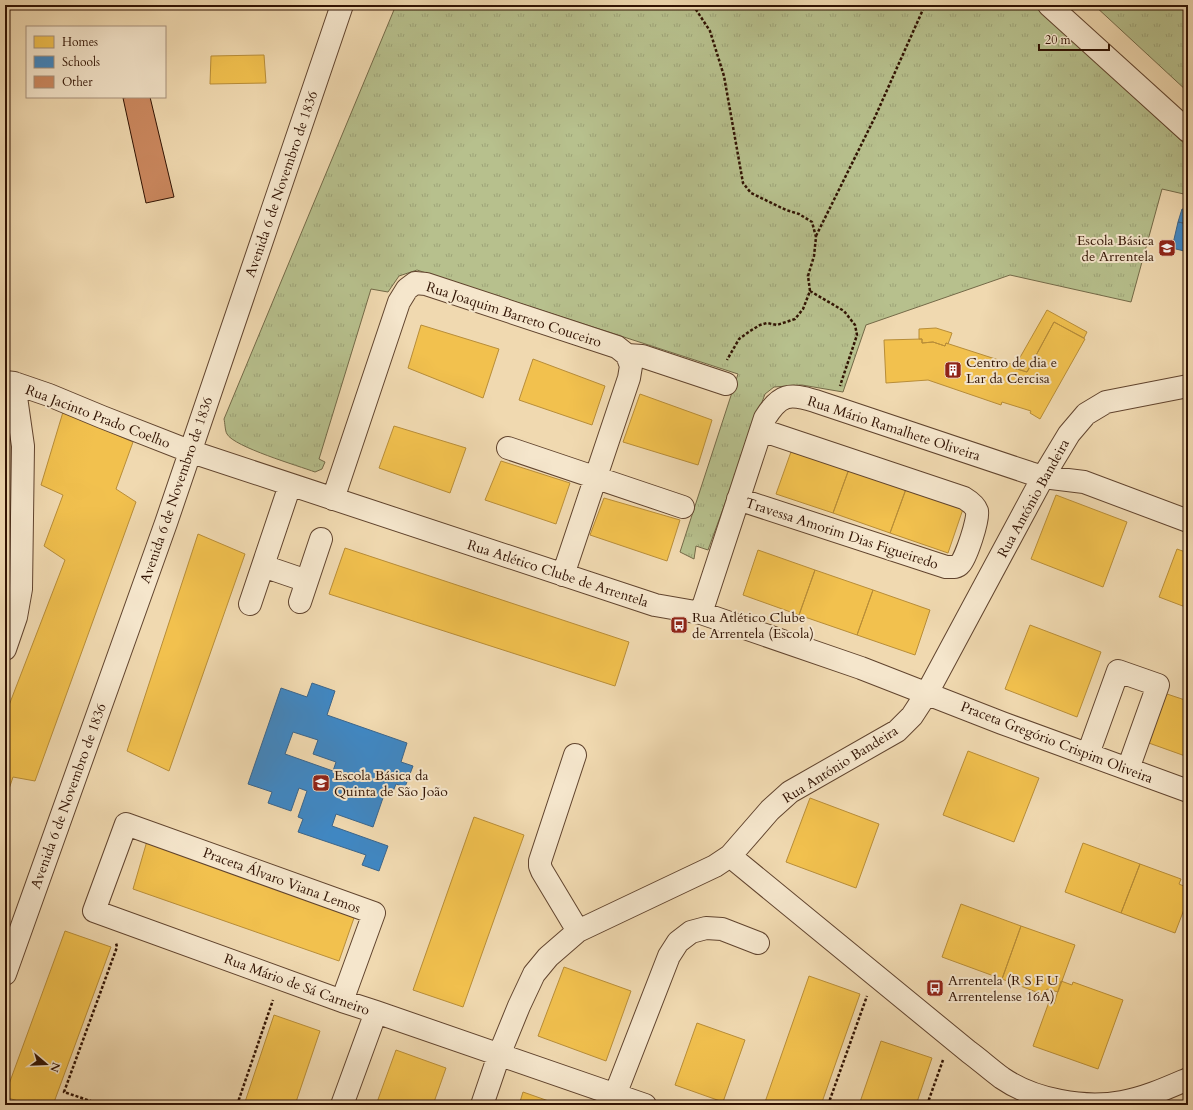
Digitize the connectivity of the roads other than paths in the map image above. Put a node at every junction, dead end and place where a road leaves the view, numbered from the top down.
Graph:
1 (342, 5) edge
2 (1049, 5) edge
3 (1188, 131) edge
4 (627, 355) junction
5 (10, 383) edge
6 (726, 384) dead end
7 (1188, 386) edge
8 (761, 430) junction
9 (508, 448) dead end
10 (189, 451) junction
11 (1044, 477) junction
12 (596, 478) junction
13 (290, 485) junction
14 (333, 499) junction
15 (738, 500) junction
16 (683, 507) dead end
17 (1188, 521) edge
18 (321, 539) dead end
19 (263, 566) junction
20 (563, 575) junction
21 (307, 581) junction
22 (300, 602) dead end
23 (250, 604) dead end
24 (701, 613) junction
25 (5, 649) edge
26 (927, 693) junction
27 (1088, 754) junction
28 (575, 755) dead end
29 (1128, 769) junction
30 (1188, 791) edge
31 (126, 824) joint
32 (730, 856) junction
33 (578, 931) junction
34 (758, 943) dead end
35 (5, 974) edge
36 (342, 1001) junction
37 (376, 1012) junction
38 (499, 1055) junction
39 (1188, 1079) edge
40 (606, 1097) edge
41 (1048, 1102) edge
42 (342, 1105) edge
43 (482, 1105) edge
44 (645, 1105) edge

1 - 10 street, Avenida 6 de Novembro de 1836
2 - 3 street
4 - 6 street, Rua Joaquim Barreto Couceiro
4 - 12 street
4 - 14 street, Rua Joaquim Barreto Couceiro
5 - 10 street, Rua Jacinto Prado Coelho
5 - 25 street
7 - 11 street, Rua António Bandeira
8 - 11 street, Rua Mário Ramalhete Oliveira
8 - 15 street, Rua Mário Ramalhete Oliveira
8 - 15 street, Travessa Amorim Dias Figueiredo
9 - 12 street
10 - 13 street, Rua Atlético Clube de Arrentela
10 - 35 street, Avenida 6 de Novembro de 1836
11 - 17 street, Rua Mário Ramalhete Oliveira
11 - 26 street, Rua António Bandeira
12 - 16 street
12 - 20 street
13 - 14 street, Rua Atlético Clube de Arrentela
13 - 19 street
14 - 20 street, Rua Atlético Clube de Arrentela
15 - 24 street, Rua Mário Ramalhete Oliveira
18 - 21 street
19 - 21 street
19 - 23 street
20 - 24 street, Rua Atlético Clube de Arrentela
21 - 22 street
24 - 26 street, Rua Atlético Clube de Arrentela
26 - 27 street, Praceta Gregório Crispim Oliveira
26 - 32 street, Rua António Bandeira
27 - 29 street, Praceta Gregório Crispim Oliveira
27 - 29 street
28 - 33 street
29 - 30 street, Praceta Gregório Crispim Oliveira
31 - 36 street, Rua Mário de Sá Carneiro
31 - 36 street, Praceta Álvaro Viana Lemos
32 - 33 street, Rua António Bandeira
32 - 41 street
33 - 38 street, Rua António Bandeira
34 - 40 street
36 - 37 street, Rua Mário de Sá Carneiro
37 - 38 street, Rua Mário de Sá Carneiro
37 - 42 street
38 - 40 street, Rua Mário de Sá Carneiro
38 - 43 street, Rua António Bandeira
39 - 41 street
40 - 44 street, Rua Mário de Sá Carneiro

